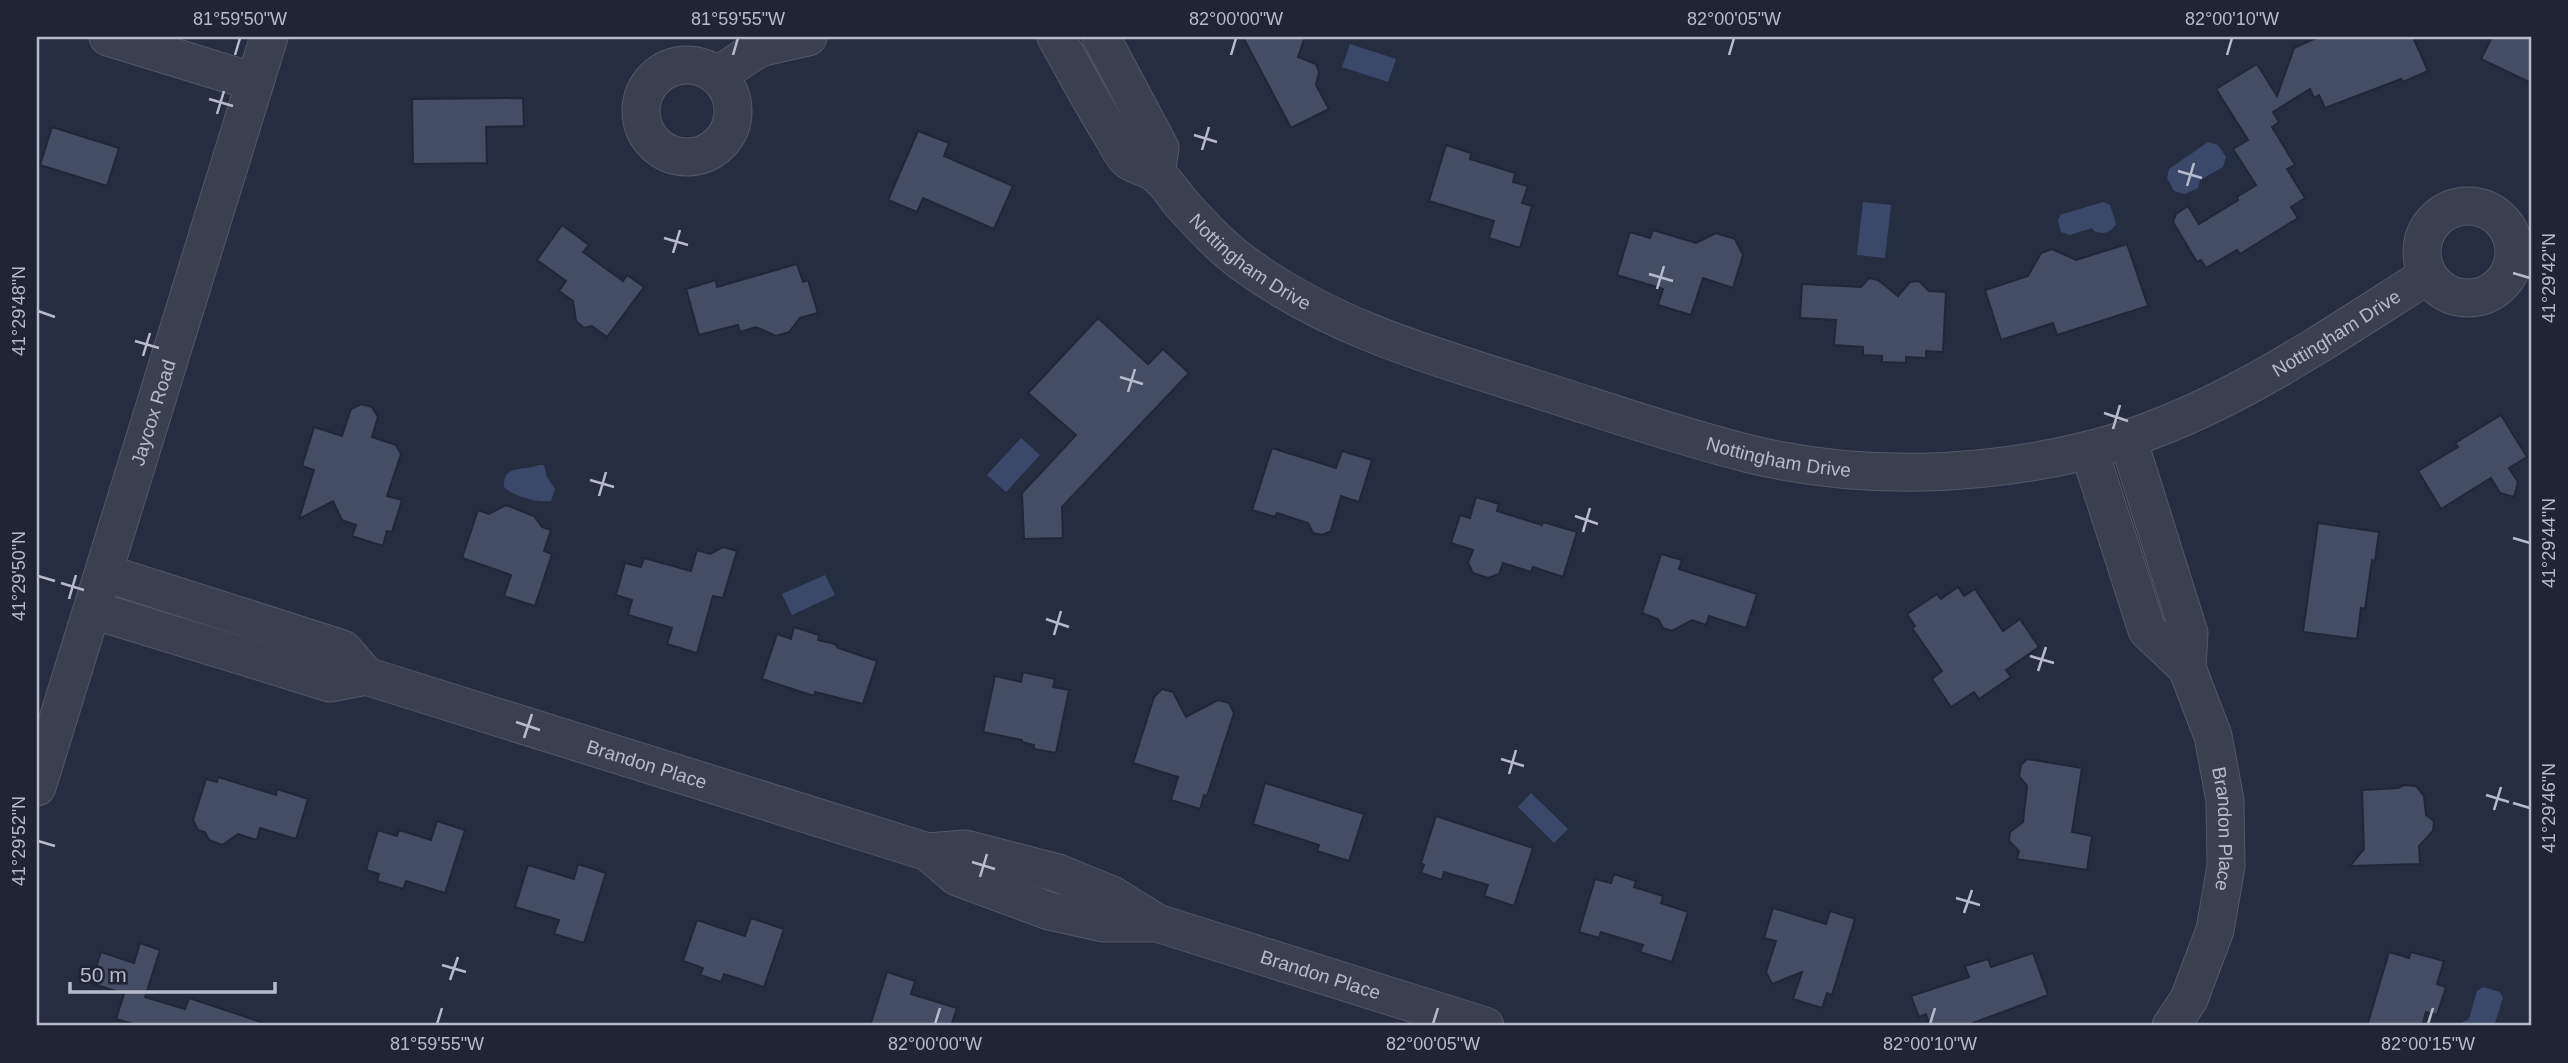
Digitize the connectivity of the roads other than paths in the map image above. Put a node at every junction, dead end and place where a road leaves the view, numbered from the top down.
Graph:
1 (108, 37) edge
2 (269, 37) edge
3 (808, 37) edge
4 (1055, 37) edge
5 (1101, 37) edge
6 (717, 76) dead end
7 (255, 82) junction
8 (1156, 174) junction
9 (2428, 275) dead end
10 (2129, 439) junction
11 (2089, 450) junction
12 (105, 573) junction
13 (93, 610) junction
14 (2187, 667) junction
15 (366, 676) junction
16 (37, 787) edge
17 (1485, 1026) edge
18 (2172, 1026) edge

1 - 7 street
2 - 7 street, Jaycox Road
3 - 6 street
4 - 8 street, Nottingham Drive
5 - 8 street
7 - 12 street, Jaycox Road
8 - 11 street, Nottingham Drive
9 - 10 street, Nottingham Drive
10 - 11 street, Nottingham Drive
10 - 14 street, Brandon Place
11 - 14 street, Brandon Place
12 - 13 street, Jaycox Road
12 - 15 street
13 - 15 street, Brandon Place
13 - 16 street, Jaycox Road
14 - 18 street, Brandon Place
15 - 17 street, Brandon Place

